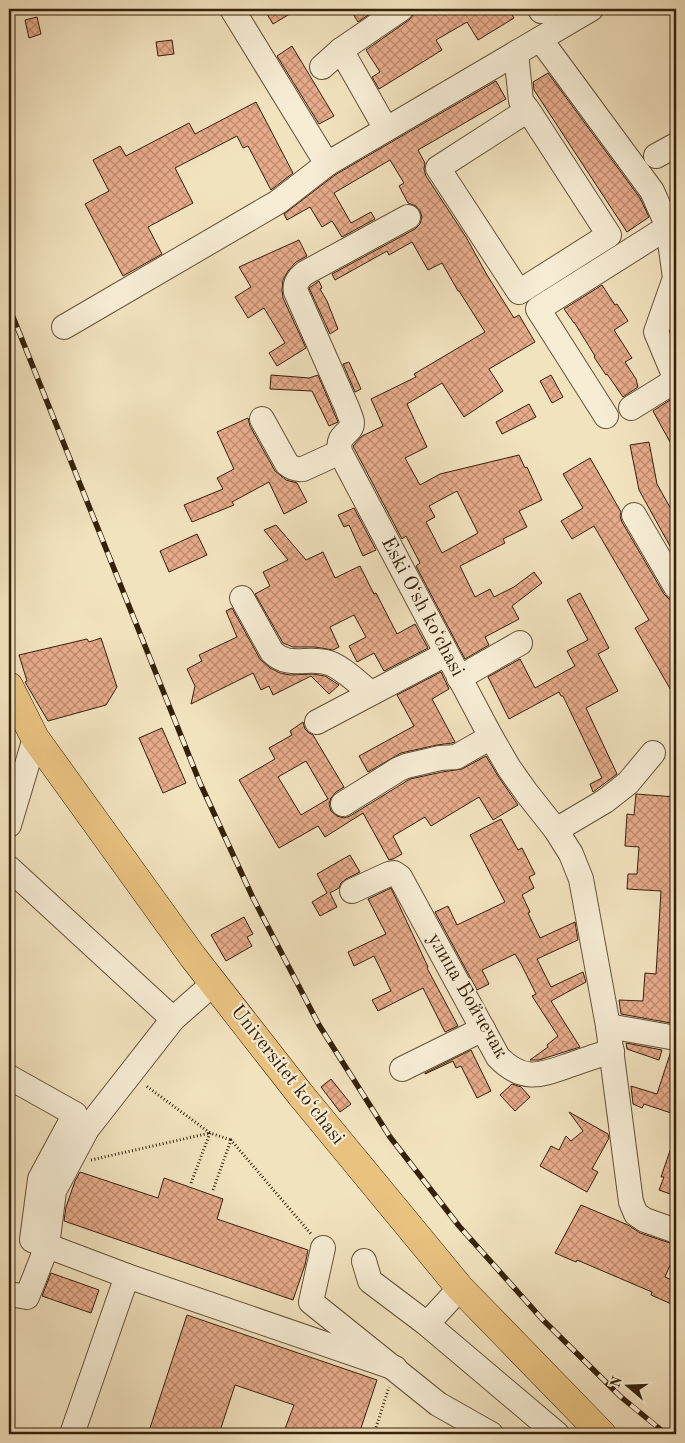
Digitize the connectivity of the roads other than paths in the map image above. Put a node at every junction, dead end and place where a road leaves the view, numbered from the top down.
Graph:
1 (232, 9) edge
2 (401, 9) edge
3 (540, 9) edge
4 (546, 9) edge
5 (591, 9) edge
6 (540, 39) junction
7 (342, 50) junction
8 (516, 53) junction
9 (322, 66) dead end
10 (528, 110) junction
11 (386, 130) junction
12 (328, 164) junction
13 (408, 217) dead end
14 (668, 227) junction
15 (64, 327) dead end
16 (631, 408) dead end
17 (606, 416) dead end
18 (262, 419) dead end
19 (340, 452) junction
20 (634, 515) dead end
21 (676, 587) edge
22 (242, 598) dead end
23 (520, 643) dead end
24 (446, 654) junction
25 (459, 678) junction
26 (9, 686) edge
27 (371, 694) junction
28 (317, 722) dead end
29 (491, 737) junction
30 (35, 738) junction
31 (652, 753) dead end
32 (343, 804) dead end
33 (9, 825) edge
34 (556, 830) junction
35 (9, 868) edge
36 (352, 891) dead end
37 (214, 983) junction
38 (173, 1018) junction
39 (608, 1026) junction
40 (483, 1029) junction
41 (676, 1038) edge
42 (612, 1051) junction
43 (402, 1069) dead end
44 (9, 1077) edge
45 (676, 1231) edge
46 (47, 1246) junction
47 (322, 1248) road end
48 (364, 1261) dead end
49 (127, 1276) junction
50 (460, 1288) junction
51 (9, 1294) edge
52 (427, 1324) junction
53 (395, 1368) junction
54 (72, 1434) edge
55 (491, 1434) edge
56 (556, 1434) edge
57 (602, 1434) edge

1 - 12 street
2 - 7 street
3 - 4 street
5 - 6 street
6 - 8 street
6 - 14 street
7 - 9 street
7 - 11 street
8 - 10 street
8 - 11 street
10 - 10 street
11 - 12 street
12 - 15 street
13 - 19 street
14 - 16 street
14 - 17 street
18 - 19 street
19 - 24 street, Eski Oʻsh koʻchasi
20 - 21 street
22 - 27 street
23 - 25 street
24 - 25 street, Eski Oʻsh koʻchasi
24 - 27 street
25 - 29 street, Eski Oʻsh koʻchasi
26 - 30 main road, Universitet kо‘chasi
27 - 28 street
29 - 32 street
29 - 34 street, Eski Oʻsh koʻchasi
30 - 33 street
30 - 37 main road, Universitet kо‘chasi
31 - 34 street
34 - 39 street, Eski Oʻsh koʻchasi
35 - 38 street
36 - 40 street, улица Бойчечак
37 - 38 street
37 - 50 main road, Universitet kо‘chasi
38 - 46 street
39 - 41 street
39 - 42 street, Eski Oʻsh koʻchasi
40 - 42 street, улица Бойчечак
40 - 43 street
42 - 45 street, Eski Oʻsh koʻchasi
44 - 46 street
46 - 49 street
46 - 51 street
47 - 53 street
48 - 52 street
49 - 53 street
49 - 54 street
50 - 52 street
50 - 57 main road, Universitet kо‘chasi
52 - 56 street
53 - 55 street

